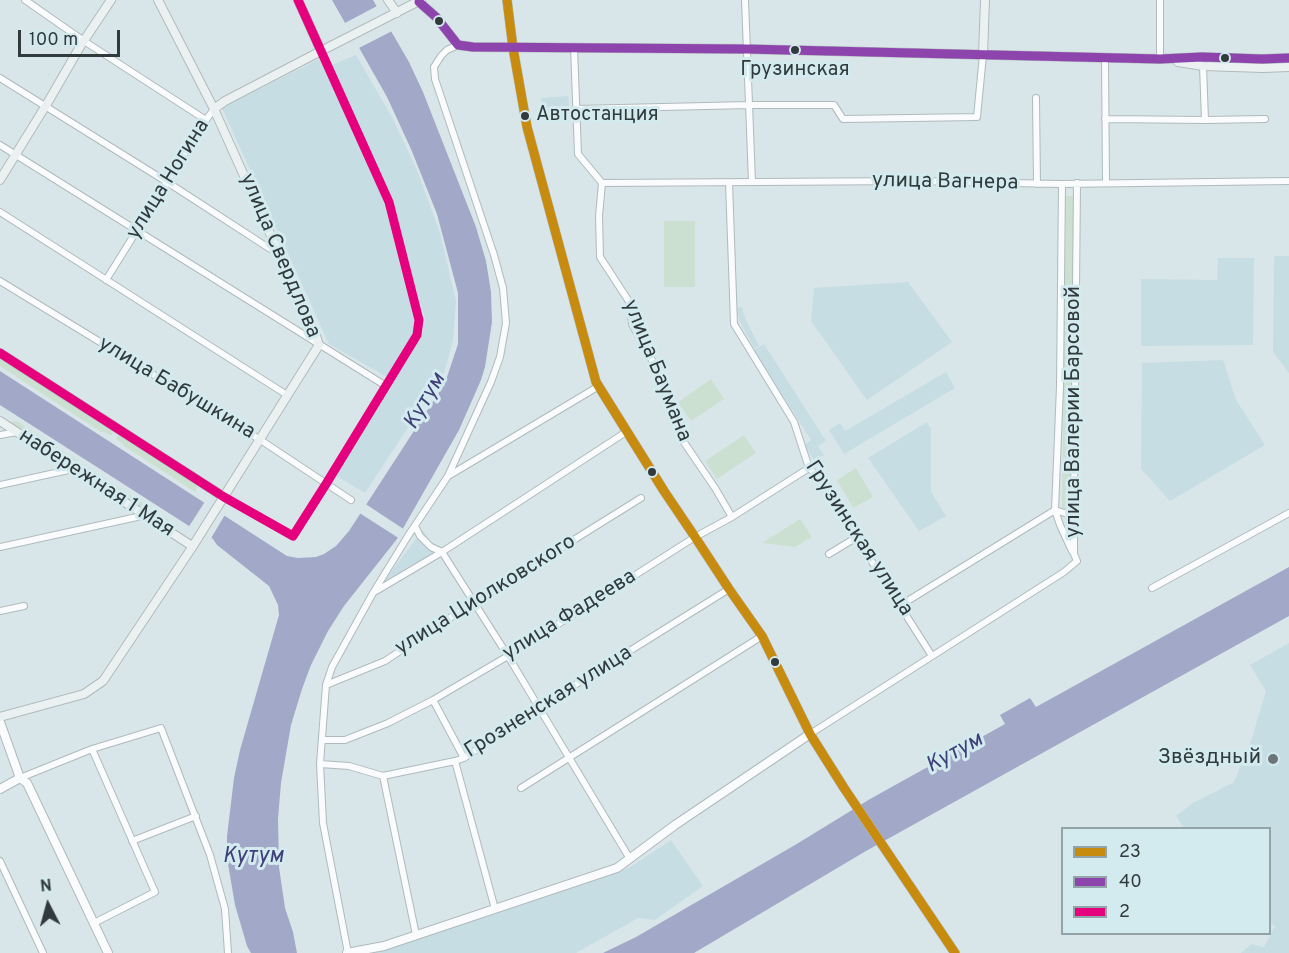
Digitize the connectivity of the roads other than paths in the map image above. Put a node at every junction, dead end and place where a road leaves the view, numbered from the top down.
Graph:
1 (25, 0) edge
2 (111, 0) edge
3 (158, 0) edge
4 (297, 0) edge
5 (388, 0) edge
6 (507, 0) edge
7 (745, 0) edge
8 (985, 0) edge
9 (1160, 0) edge
10 (420, 1) edge
11 (393, 15) junction
12 (84, 41) junction
13 (458, 45) junction
14 (574, 47) junction
15 (513, 48) junction
16 (747, 49) junction
17 (321, 51) junction
18 (983, 55) junction
19 (1105, 58) junction
20 (1289, 58) edge
21 (1160, 59) junction
22 (1203, 66) junction
23 (1289, 67) edge
24 (0, 78) edge
25 (1036, 98) dead end
26 (749, 105) junction
27 (45, 107) junction
28 (214, 109) junction
29 (576, 109) junction
30 (1105, 119) junction
31 (1265, 119) dead end
32 (206, 120) junction
33 (1205, 120) junction
34 (0, 145) edge
35 (16, 155) junction
36 (0, 180) edge
37 (1289, 181) edge
38 (167, 182) junction
39 (752, 182) junction
40 (602, 183) junction
41 (729, 183) junction
42 (1077, 183) junction
43 (1106, 183) junction
44 (1037, 184) junction
45 (1062, 184) junction
46 (0, 212) edge
47 (137, 230) junction
48 (281, 256) junction
49 (106, 280) junction
50 (0, 281) edge
51 (1060, 336) junction
52 (1076, 336) junction
53 (319, 345) junction
54 (0, 353) edge
55 (386, 386) junction
56 (598, 386) junction
57 (287, 395) junction
58 (0, 421) edge
59 (17, 432) junction
60 (626, 432) junction
61 (0, 435) edge
62 (259, 439) junction
63 (809, 468) junction
64 (73, 469) junction
65 (448, 476) junction
66 (0, 484) edge
67 (326, 484) junction
68 (641, 498) dead end
69 (221, 500) junction
70 (351, 500) dead end
71 (1055, 510) junction
72 (1289, 513) edge
73 (146, 516) junction
74 (1074, 516) junction
75 (732, 518) junction
76 (415, 526) junction
77 (695, 537) junction
78 (857, 537) junction
79 (195, 543) junction
80 (0, 547) edge
81 (442, 552) junction
82 (829, 554) dead end
83 (1074, 554) junction
84 (1152, 588) dead end
85 (729, 590) junction
86 (373, 593) junction
87 (474, 602) junction
88 (901, 605) junction
89 (24, 606) dead end
90 (0, 611) edge
91 (762, 636) junction
92 (508, 656) junction
93 (932, 656) junction
94 (326, 685) junction
95 (433, 700) junction
96 (538, 708) junction
97 (0, 717) edge
98 (0, 722) edge
99 (810, 734) junction
100 (323, 741) junction
101 (92, 749) junction
102 (569, 757) junction
103 (464, 758) junction
104 (455, 761) junction
105 (320, 764) junction
106 (383, 776) junction
107 (20, 778) junction
108 (521, 788) dead end
109 (0, 789) edge
110 (196, 816) junction
111 (132, 841) junction
112 (630, 858) junction
113 (0, 861) edge
114 (495, 909) junction
115 (94, 923) junction
116 (416, 935) junction
117 (43, 953) edge
118 (108, 953) edge
119 (228, 953) edge
120 (348, 953) edge
121 (955, 953) edge

1 - 12 street
2 - 12 main road
3 - 28 main road, улица Свердлова
4 - 17 main road
5 - 11 main road
6 - 15 main road
7 - 16 street
8 - 18 main road
9 - 21 street
10 - 11 main road, улица Ногина
10 - 13 main road
11 - 17 main road, улица Ногина
12 - 27 main road
12 - 32 street
13 - 15 main road
13 - 65 street
14 - 15 main road
14 - 16 main road
14 - 29 street
15 - 56 main road
16 - 18 main road
16 - 26 street
17 - 28 main road, улица Ногина
17 - 55 street
18 - 19 main road
18 - 26 street
19 - 21 main road
19 - 30 street
20 - 21 main road
21 - 22 main road
22 - 23 main road
22 - 33 street
24 - 27 street
25 - 44 street
26 - 29 street
26 - 39 street
27 - 35 main road
27 - 38 street
28 - 32 street, улица Ногина
28 - 48 main road, улица Свердлова
29 - 40 street
30 - 33 street
30 - 43 street
31 - 33 street
32 - 38 street, улица Ногина
34 - 35 street
35 - 36 main road
35 - 47 street
37 - 43 street, улица Вагнера
38 - 47 street, улица Ногина
38 - 48 street
39 - 41 street, улица Вагнера
39 - 44 street, улица Вагнера
40 - 41 street, улица Вагнера
40 - 75 street, улица Баумана
41 - 63 street, Грузинская улица
42 - 43 street, улица Вагнера
42 - 45 street, улица Вагнера
42 - 52 street, улица Валерии Барсовой
44 - 45 street, улица Вагнера
45 - 51 street, улица Валерии Барсовой
46 - 49 street
47 - 49 street, улица Ногина
47 - 53 street
48 - 53 main road, улица Свердлова
49 - 57 street
50 - 62 street, улица Бабушкина
51 - 52 street
51 - 71 street, улица Валерии Барсовой
52 - 74 street, улица Валерии Барсовой
53 - 55 street
53 - 57 main road, улица Свердлова
54 - 69 main road
55 - 67 street
56 - 60 main road
56 - 65 street
57 - 62 main road, улица Свердлова
58 - 59 main road, набережная 1 Мая
59 - 61 street
59 - 64 main road, набережная 1 Мая
60 - 77 main road
60 - 81 street
62 - 67 street, улица Бабушкина
62 - 69 main road, улица Свердлова
63 - 75 street, улица Фадеева
63 - 78 street, Грузинская улица
64 - 66 street
64 - 73 main road, набережная 1 Мая
65 - 76 street
67 - 69 street
67 - 70 street, улица Бабушкина
68 - 87 street, улица Циолковского
69 - 79 main road, улица Свердлова
71 - 74 street
71 - 83 street, улица Валерии Барсовой
71 - 88 street
72 - 84 street
73 - 79 main road, набережная 1 Мая
73 - 80 street
74 - 83 street, улица Валерии Барсовой
75 - 77 street, улица Фадеева
76 - 81 street
76 - 86 street
77 - 85 main road
77 - 92 street, улица Фадеева
78 - 82 street
78 - 88 street, Грузинская улица
79 - 97 main road, улица Свердлова
81 - 86 street
81 - 87 street
83 - 93 street
85 - 91 main road
85 - 96 street, Грозненская улица
86 - 94 street
87 - 92 street
87 - 94 street, улица Циолковского
88 - 93 street, Грузинская улица
89 - 90 street
91 - 99 main road
91 - 102 street
92 - 95 street, улица Фадеева
92 - 96 street
93 - 99 street
94 - 100 street
95 - 100 street, улица Фадеева
95 - 103 street
96 - 102 street
96 - 103 street, Грозненская улица
98 - 107 street
99 - 112 street
99 - 121 main road
100 - 105 street
101 - 107 street
101 - 110 street
101 - 111 street
102 - 108 street
102 - 112 street
103 - 104 street, Грозненская улица
104 - 106 street, Грозненская улица
104 - 114 street
105 - 106 street, Грозненская улица
105 - 120 street
106 - 116 street
107 - 109 street
107 - 115 street
110 - 111 street
110 - 119 street
111 - 115 street
112 - 114 street
113 - 117 street
114 - 116 street
115 - 118 street
116 - 120 street

